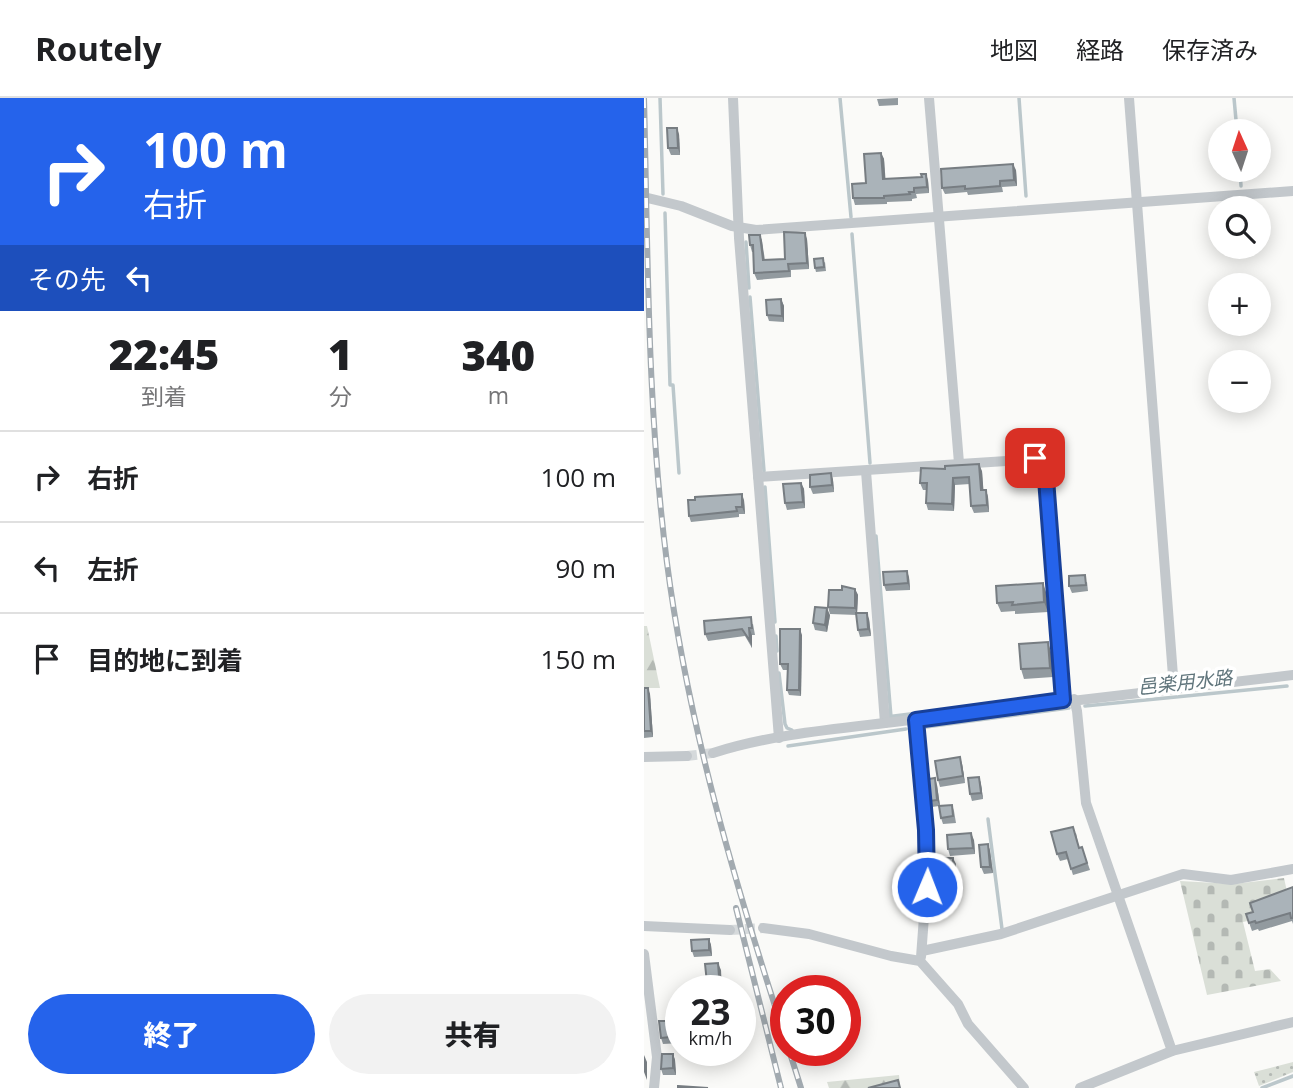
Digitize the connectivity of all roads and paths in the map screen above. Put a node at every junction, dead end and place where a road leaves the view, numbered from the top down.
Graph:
1 (733, 98) edge
2 (929, 98) edge
3 (1129, 98) edge
4 (1293, 191) edge
5 (644, 197) edge
6 (1136, 202) junction
7 (939, 218) junction
8 (738, 228) junction
9 (959, 463) junction
10 (866, 471) junction
11 (758, 477) junction
12 (1293, 675) edge
13 (1174, 689) junction
14 (1068, 699) junction
15 (916, 720) junction
16 (885, 723) junction
17 (779, 738) junction
18 (713, 753) tunnel mouth
19 (687, 756) tunnel mouth
20 (644, 757) edge
21 (1293, 869) edge
22 (1119, 897) junction
23 (644, 926) edge
24 (763, 928) tunnel mouth
25 (730, 930) tunnel mouth
26 (644, 954) edge
27 (921, 956) junction
28 (1293, 1023) edge
29 (1172, 1051) junction
30 (651, 1087) edge
31 (1024, 1088) edge
32 (1080, 1088) edge

1 - 8 street
2 - 7 street
3 - 6 street
4 - 6 street
5 - 8 street
6 - 7 street
6 - 13 street
7 - 8 street
7 - 9 street
8 - 11 street
9 - 10 street
9 - 14 street
10 - 11 street
10 - 16 street
11 - 17 street
12 - 13 street
13 - 14 street
14 - 15 street
14 - 22 street
15 - 16 street
15 - 27 street
16 - 17 street
17 - 18 street
19 - 20 street
21 - 22 street
22 - 27 street
22 - 29 street
23 - 25 street
24 - 27 street
26 - 30 street
27 - 31 street
28 - 29 street
29 - 32 street

